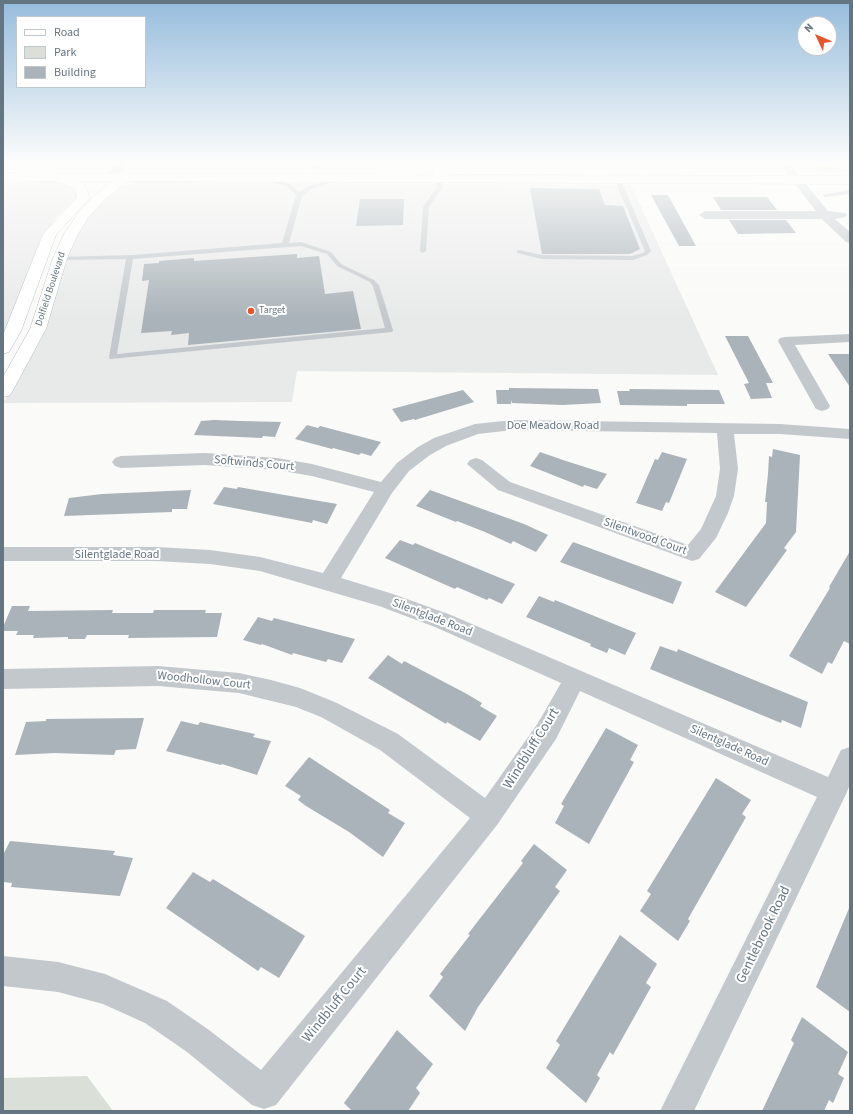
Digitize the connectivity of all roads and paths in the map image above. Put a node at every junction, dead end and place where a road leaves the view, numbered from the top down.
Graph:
1 (67, 215) edge
2 (84, 215) edge
3 (293, 215) edge
4 (425, 215) edge
5 (633, 215) edge
6 (705, 215) dead end
7 (825, 215) junction
8 (841, 215) joint
9 (850, 223) edge
10 (850, 239) edge
11 (285, 244) junction
12 (423, 251) dead end
13 (519, 252) dead end
14 (130, 257) junction
15 (60, 258) junction
16 (850, 338) edge
17 (3, 349) edge
18 (3, 392) edge
19 (822, 406) dead end
20 (725, 428) junction
21 (850, 434) edge
22 (121, 462) dead end
23 (476, 464) dead end
24 (385, 489) junction
25 (3, 554) edge
26 (328, 582) junction
27 (574, 678) junction
28 (3, 679) edge
29 (850, 758) edge
30 (834, 792) junction
31 (488, 816) junction
32 (3, 971) edge
33 (677, 1111) edge

1 - 17 main road, Dolfield Boulevard
2 - 15 main road, Dolfield Boulevard
3 - 11 lane
4 - 12 lane
5 - 13 lane
6 - 7 street
7 - 8 street
7 - 10 street
8 - 9 street
11 - 14 lane
11 - 14 lane
14 - 15 lane
15 - 18 main road, Dolfield Boulevard
16 - 19 street
20 - 21 street, Doe Meadow Road
20 - 23 street, Silentwood Court
20 - 24 street, Doe Meadow Road
22 - 24 street, Softwinds Court
24 - 26 street, Doe Meadow Road
25 - 26 street, Silentglade Road
26 - 27 street, Silentglade Road
27 - 30 street, Silentglade Road
27 - 31 street, Windbluff Court
28 - 31 street, Woodhollow Court
29 - 30 street, Gentlebrook Road
30 - 33 street, Gentlebrook Road
31 - 32 street, Windbluff Court

